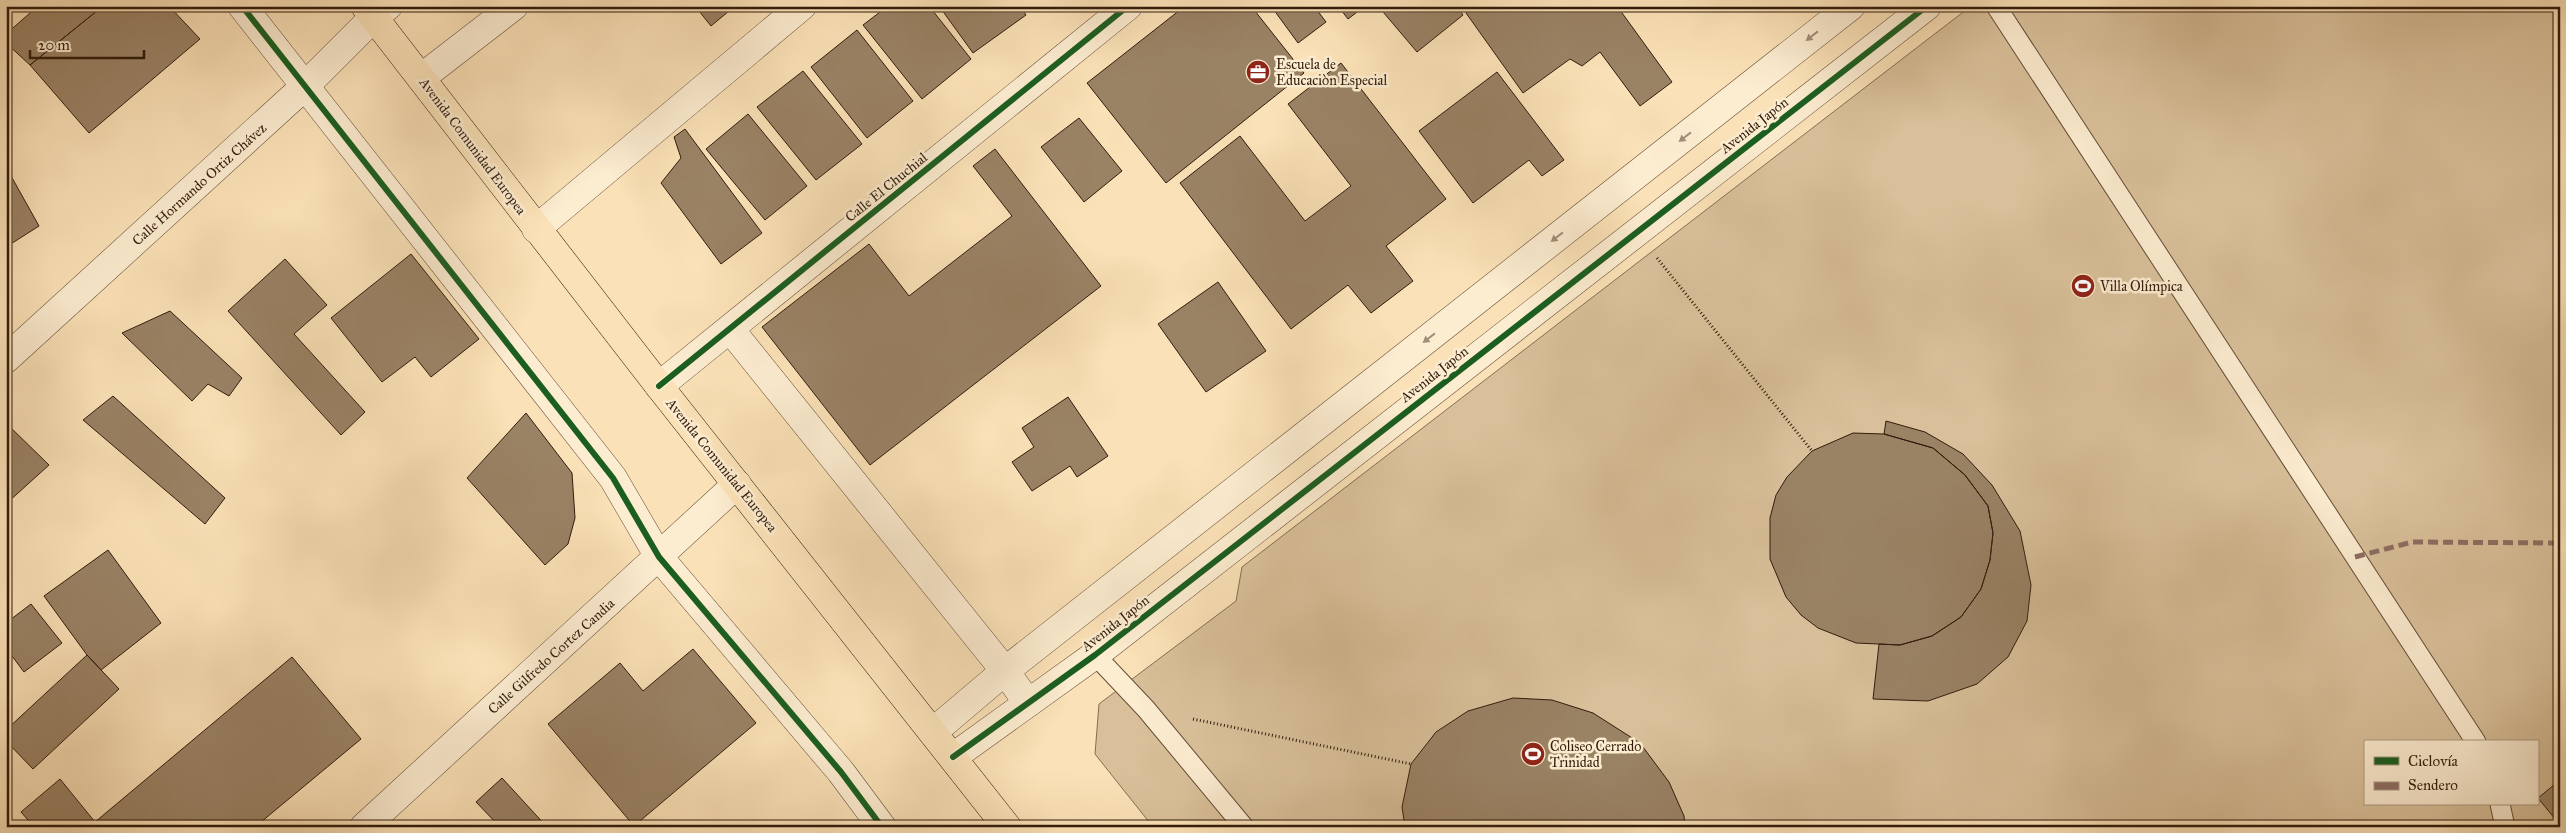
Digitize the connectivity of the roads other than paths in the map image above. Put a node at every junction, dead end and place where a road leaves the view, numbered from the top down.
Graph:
1 (242, 6) edge
2 (514, 6) edge
3 (802, 6) edge
4 (1128, 6) edge
5 (1851, 6) edge
6 (1927, 6) edge
7 (1996, 6) edge
8 (376, 10) edge
9 (421, 78) junction
10 (304, 87) junction
11 (536, 229) junction
12 (730, 329) junction
13 (6, 359) edge
14 (658, 386) junction
15 (737, 484) junction
16 (659, 557) junction
17 (1095, 655) junction
18 (1005, 671) junction
19 (1028, 703) junction
20 (933, 732) junction
21 (2475, 740) edge
22 (953, 757) junction
23 (2501, 806) edge
24 (364, 827) edge
25 (882, 827) edge
26 (1007, 827) edge
27 (1244, 827) edge
28 (2506, 827) edge

1 - 10 street
2 - 9 street
3 - 11 street
4 - 12 street, Calle El Chuchial
5 -> 18 street
6 - 17 street, Avenida Japón
7 - 21 lane
8 - 9 highway, Avenida Comunidad Europea
8 - 10 street, Calle Hormando Ortiz Chávez
9 - 11 highway, Avenida Comunidad Europea
10 - 13 street, Calle Hormando Ortiz Chávez
10 - 16 street
11 - 14 highway, Avenida Comunidad Europea
12 - 14 street, Calle El Chuchial
12 - 18 street
14 - 15 highway, Avenida Comunidad Europea
15 - 16 street, Calle Gilfredo Cortez Candia
15 - 20 highway, Avenida Comunidad Europea
16 - 24 street, Calle Gilfredo Cortez Candia
16 - 25 street
17 - 19 street, Avenida Japón
17 - 27 lane
18 - 19 street
18 - 20 street
19 - 22 street, Avenida Japón
20 - 22 highway, Avenida Comunidad Europea
22 - 26 highway, Avenida Comunidad Europea
23 - 28 lane

